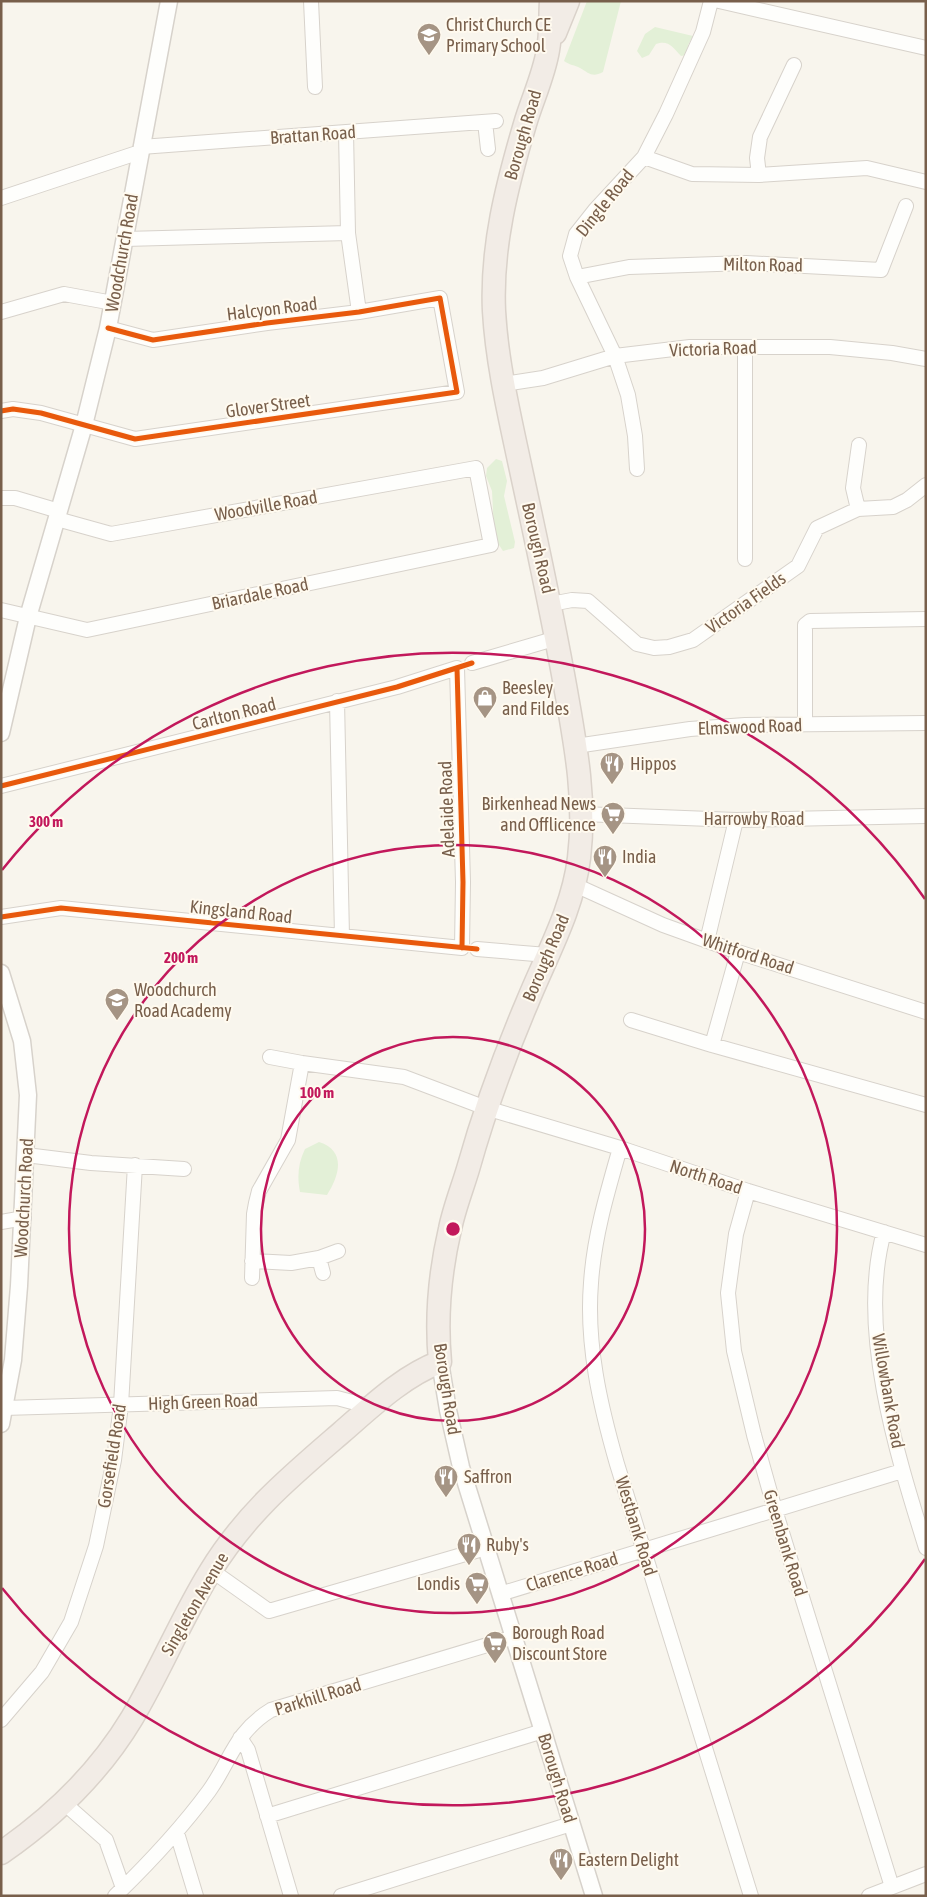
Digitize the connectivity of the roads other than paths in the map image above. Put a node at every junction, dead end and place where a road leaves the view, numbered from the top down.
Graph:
1 (169, 1) edge
2 (311, 1) edge
3 (551, 1) edge
4 (568, 1) edge
5 (711, 1) edge
6 (719, 1) edge
7 (926, 48) edge
8 (548, 50) junction
9 (794, 65) dead end
10 (315, 87) dead end
11 (346, 132) junction
12 (140, 149) junction
13 (488, 149) dead end
14 (644, 156) junction
15 (759, 175) junction
16 (926, 182) edge
17 (1, 198) edge
18 (906, 206) dead end
19 (348, 233) junction
20 (125, 239) junction
21 (577, 277) junction
22 (113, 303) junction
23 (1, 312) edge
24 (359, 312) junction
25 (108, 328) junction
26 (745, 347) junction
27 (614, 356) junction
28 (926, 359) edge
29 (504, 384) junction
30 (457, 392) joint
31 (1, 411) edge
32 (84, 425) junction
33 (859, 445) dead end
34 (637, 469) dead end
35 (926, 485) edge
36 (1, 498) edge
37 (858, 509) junction
38 (58, 515) junction
39 (491, 545) joint
40 (745, 559) dead end
41 (551, 604) junction
42 (1, 610) edge
43 (28, 617) junction
44 (926, 619) edge
45 (557, 638) junction
46 (472, 663) dead end
47 (457, 668) joint
48 (337, 701) junction
49 (3, 717) edge
50 (926, 723) edge
51 (805, 724) junction
52 (1, 733) edge
53 (576, 746) junction
54 (1, 786) edge
55 (582, 814) junction
56 (926, 816) edge
57 (736, 820) junction
58 (575, 885) junction
59 (1, 917) edge
60 (342, 936) junction
61 (707, 941) junction
62 (462, 948) joint
63 (478, 950) dead end
64 (738, 952) junction
65 (547, 955) junction
66 (1, 973) edge
67 (926, 1012) edge
68 (631, 1020) dead end
69 (712, 1045) junction
70 (270, 1057) dead end
71 (302, 1063) junction
72 (926, 1105) edge
73 (486, 1108) junction
74 (620, 1148) junction
75 (26, 1155) junction
76 (135, 1165) junction
77 (184, 1169) dead end
78 (748, 1191) junction
79 (24, 1218) junction
80 (1, 1222) edge
81 (884, 1232) junction
82 (926, 1245) edge
83 (338, 1251) dead end
84 (318, 1258) junction
85 (252, 1261) junction
86 (323, 1273) dead end
87 (252, 1278) dead end
88 (440, 1362) junction
89 (121, 1405) junction
90 (371, 1407) junction
91 (4, 1408) junction
92 (1, 1424) edge
93 (902, 1471) junction
94 (775, 1510) junction
95 (486, 1548) junction
96 (926, 1548) edge
97 (643, 1550) junction
98 (211, 1570) junction
99 (500, 1594) junction
100 (514, 1636) junction
101 (1, 1720) edge
102 (542, 1731) junction
103 (240, 1738) junction
104 (64, 1803) junction
105 (267, 1816) junction
106 (571, 1824) junction
107 (177, 1833) junction
108 (1, 1853) edge
109 (926, 1874) edge
110 (892, 1887) junction
111 (119, 1892) edge
112 (196, 1896) edge
113 (291, 1896) edge
114 (341, 1896) edge
115 (594, 1896) edge
116 (751, 1896) edge
117 (869, 1896) edge

1 - 12 street, Woodchurch Road
2 - 10 street
3 - 8 highway, Borough Road
4 - 8 highway
5 - 14 street, Dingle Road
6 - 7 street
8 - 29 highway, Borough Road
9 - 15 street
11 - 12 street, Brattan Road
11 - 13 street, Brattan Road
11 - 19 street
12 - 17 street, Brattan Road
12 - 20 street, Woodchurch Road
14 - 15 street
14 - 21 street, Dingle Road
15 - 16 street
18 - 21 street, Milton Road
19 - 20 street
19 - 24 street
20 - 22 street, Woodchurch Road
21 - 27 street, Dingle Road
22 - 23 street
22 - 25 street, Woodchurch Road
24 - 25 street, Halcyon Road
24 - 30 street, Halcyon Road
25 - 32 street, Woodchurch Road
26 - 27 street, Victoria Road
26 - 28 street, Victoria Road
26 - 40 street
27 - 29 street, Victoria Road
27 - 34 street, Dingle Road
29 - 41 highway, Borough Road
30 - 32 street, Glover Street
31 - 32 street, Glover Street
32 - 38 street, Woodchurch Road
33 - 37 street
35 - 37 street, Victoria Fields
36 - 38 street, Woodville Road
37 - 41 street, Victoria Fields
38 - 39 street, Woodville Road
38 - 43 street, Woodchurch Road
39 - 43 street, Briardale Road
41 - 45 highway, Borough Road
42 - 43 street, Briardale Road
43 - 49 street, Woodchurch Road
44 - 51 street
45 - 46 street
45 - 53 highway, Borough Road
47 - 48 street, Carlton Road
47 - 62 street, Adelaide Road
48 - 54 street, Carlton Road
48 - 60 street
49 - 52 street, Woodchurch Road
50 - 51 street, Elmswood Road
51 - 53 street, Elmswood Road
53 - 55 highway, Borough Road
55 - 57 street, Harrowby Road
55 - 58 highway, Borough Road
56 - 57 street, Harrowby Road
57 - 61 street
58 - 61 street, Whitford Road
58 - 65 highway, Borough Road
59 - 60 street, Kingsland Road
60 - 62 street, Kingsland Road
61 - 64 street, Whitford Road
63 - 65 street
64 - 67 street, Whitford Road
64 - 69 street
65 - 73 highway, Borough Road
66 - 75 street, Woodchurch Road
68 - 69 street
69 - 72 street
70 - 71 street, North Road
71 - 73 street, North Road
71 - 85 street
73 - 74 street, North Road
73 - 88 highway, Borough Road
74 - 78 street, North Road
74 - 97 street, Westbank Road
75 - 76 street
75 - 79 street, Woodchurch Road
76 - 77 street
76 - 89 street, Gorsefield Road
78 - 81 street, North Road
78 - 94 street, Greenbank Road
79 - 80 street
79 - 91 street, Woodchurch Road
81 - 82 street, North Road
81 - 93 street, Willowbank Road
83 - 84 street
84 - 85 street
84 - 86 street
85 - 87 street
88 - 90 highway, Singleton Avenue
88 - 95 street, Borough Road
89 - 90 street, High Green Road
89 - 91 street, High Green Road
89 - 101 street, Gorsefield Road
90 - 98 highway, Singleton Avenue
91 - 92 street, Woodchurch Road
93 - 94 street, Clarence Road
93 - 96 street, Willowbank Road
94 - 97 street, Clarence Road
94 - 110 street, Greenbank Road
95 - 98 street
95 - 99 street, Borough Road
97 - 99 street, Clarence Road
97 - 116 street, Westbank Road
98 - 104 highway, Singleton Avenue
99 - 100 street, Borough Road
100 - 102 street, Borough Road
100 - 103 street, Parkhill Road
102 - 105 street
102 - 106 street, Borough Road
103 - 105 street
103 - 107 street, Parkhill Road
104 - 108 highway, Singleton Avenue
104 - 111 street
105 - 113 street
106 - 114 street
106 - 115 street, Borough Road
107 - 111 street, Parkhill Road
107 - 112 street
109 - 110 street
110 - 117 street

